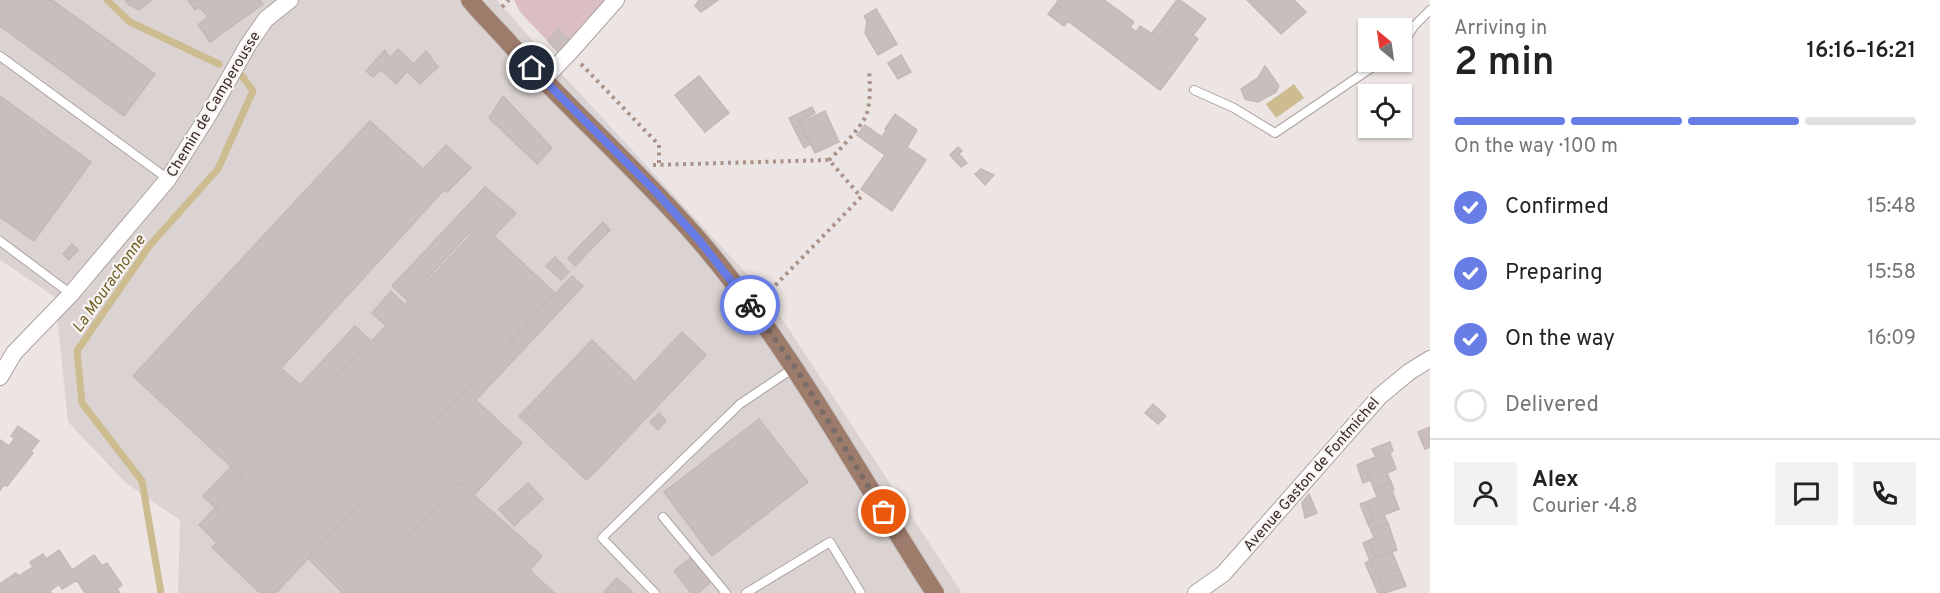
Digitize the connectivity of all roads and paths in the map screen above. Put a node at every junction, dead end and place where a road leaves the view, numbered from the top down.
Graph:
1 (290, 0) edge
2 (470, 0) edge
3 (616, 0) edge
4 (1430, 10) edge
5 (1412, 29) edge
6 (570, 52) junction
7 (0, 56) edge
8 (869, 69) dead end
9 (1365, 72) edge
10 (543, 80) junction
11 (1194, 90) dead end
12 (829, 160) junction
13 (659, 164) junction
14 (632, 168) junction
15 (168, 179) junction
16 (0, 241) edge
17 (71, 294) junction
18 (753, 308) junction
19 (1430, 359) edge
20 (795, 367) junction
21 (0, 377) edge
22 (663, 517) dead end
23 (859, 592) edge
24 (655, 593) edge
25 (726, 593) edge
26 (746, 593) edge
27 (935, 593) edge
28 (1196, 593) edge

1 - 15 street, Chemin de Camperousse
2 - 10 main road
3 - 6 street
4 - 5 lane
6 - 10 street
6 - 13 path
7 - 15 lane
8 - 12 path
9 - 11 lane
10 - 14 main road
12 - 13 path
12 - 18 path
13 - 14 path
14 - 18 main road
15 - 17 street, Chemin de Camperousse
16 - 17 lane
17 - 21 street, Chemin de Camperousse
18 - 20 main road
19 - 28 street, Avenue Gaston de Fontmichel
20 - 24 lane
20 - 27 main road
22 - 25 lane
23 - 26 lane

